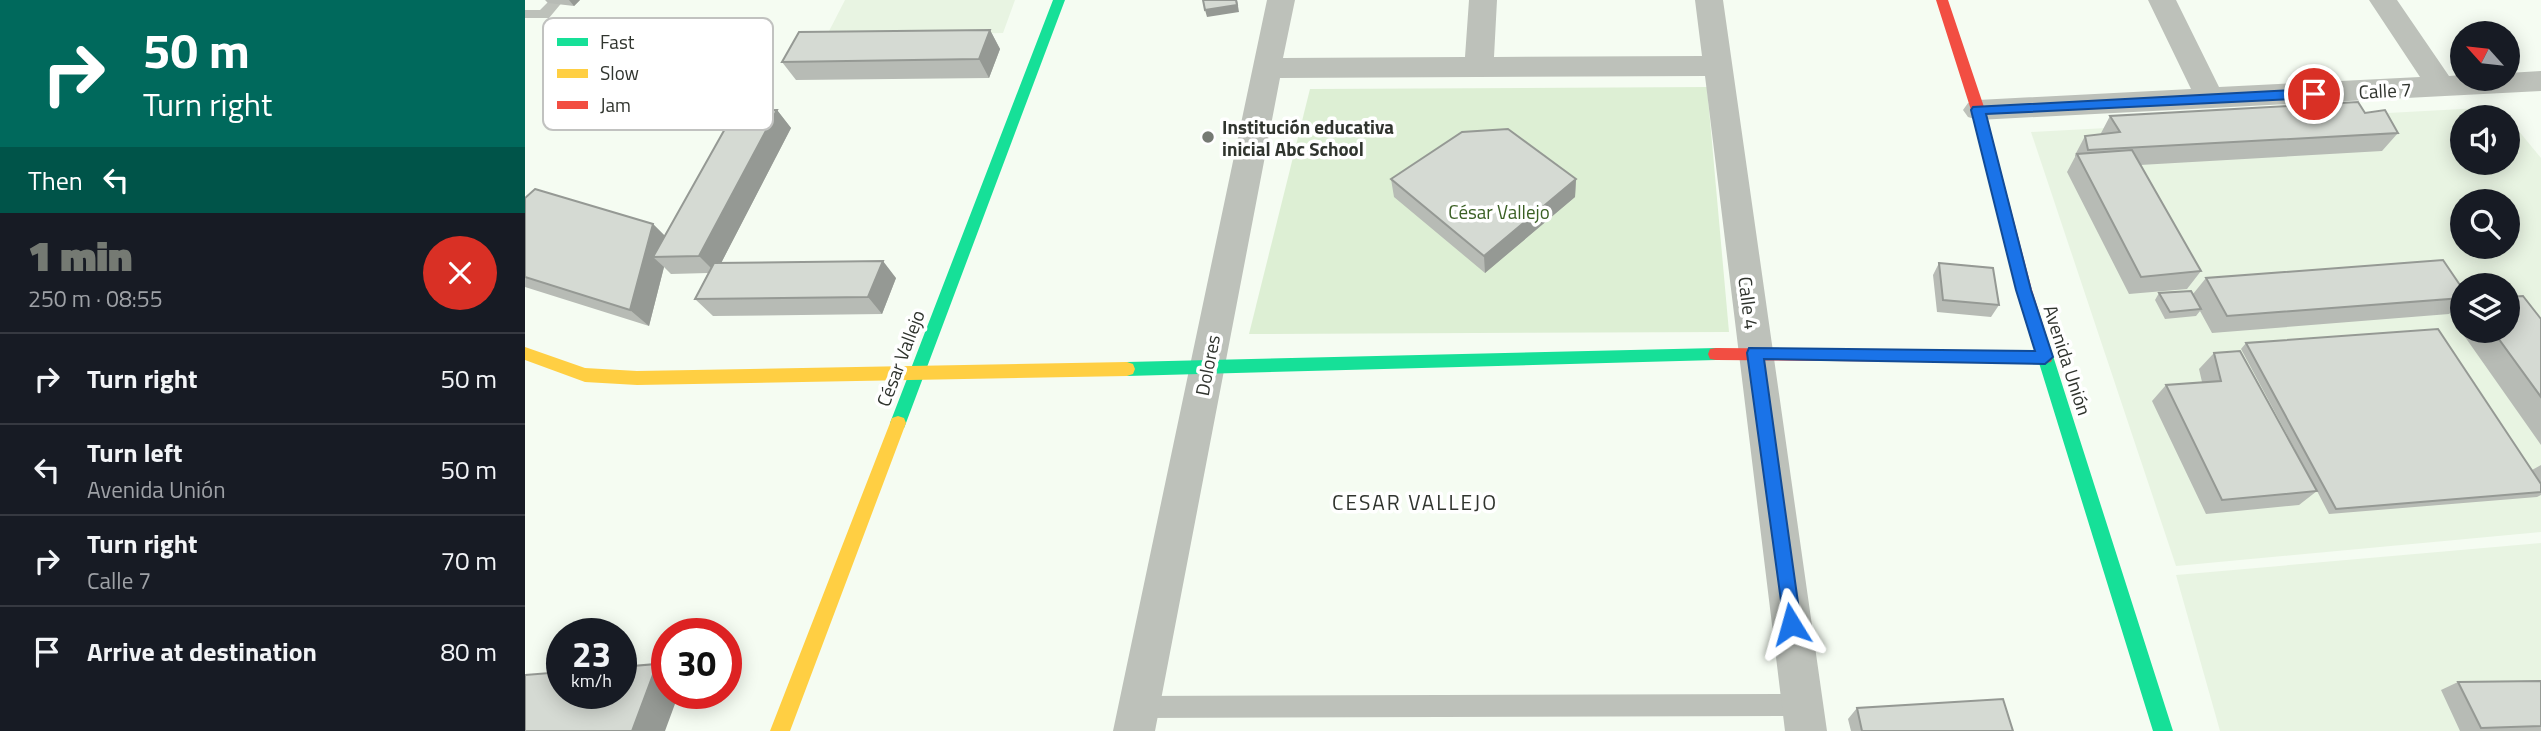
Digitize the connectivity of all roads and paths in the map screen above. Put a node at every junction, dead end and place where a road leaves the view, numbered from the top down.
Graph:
1 (558, 0) edge
2 (1059, 0) edge
3 (1281, 0) edge
4 (1483, 0) edge
5 (1709, 0) edge
6 (1942, 0) edge
7 (2162, 0) edge
8 (2383, 0) edge
9 (525, 14) edge
10 (1479, 66) junction
11 (1719, 66) junction
12 (1267, 68) junction
13 (2541, 81) edge
14 (2441, 86) junction
15 (2211, 100) junction
16 (1978, 110) junction
17 (525, 353) edge
18 (1755, 353) junction
19 (2045, 357) junction
20 (1207, 366) junction
21 (916, 374) junction
22 (1804, 718) edge
23 (1137, 719) edge
24 (780, 731) edge
25 (2163, 731) edge

1 - 9 lane
2 - 21 street, César Vallejo
3 - 12 street, Dolores
4 - 10 street
5 - 11 street, Calle 4
6 - 16 street, Avenida Unión
7 - 15 street
8 - 14 street
10 - 11 street
10 - 12 street
11 - 18 street, Calle 4
12 - 20 street, Dolores
13 - 14 street, Calle 7
14 - 15 street, Calle 7
15 - 16 street, Calle 7
16 - 19 street, Avenida Unión
17 - 21 street
18 - 19 street
18 - 20 street
18 - 22 street, Calle 4
19 - 25 street, Avenida Unión
20 - 21 street
20 - 23 street, Dolores
21 - 24 street, César Vallejo
22 - 23 lane

